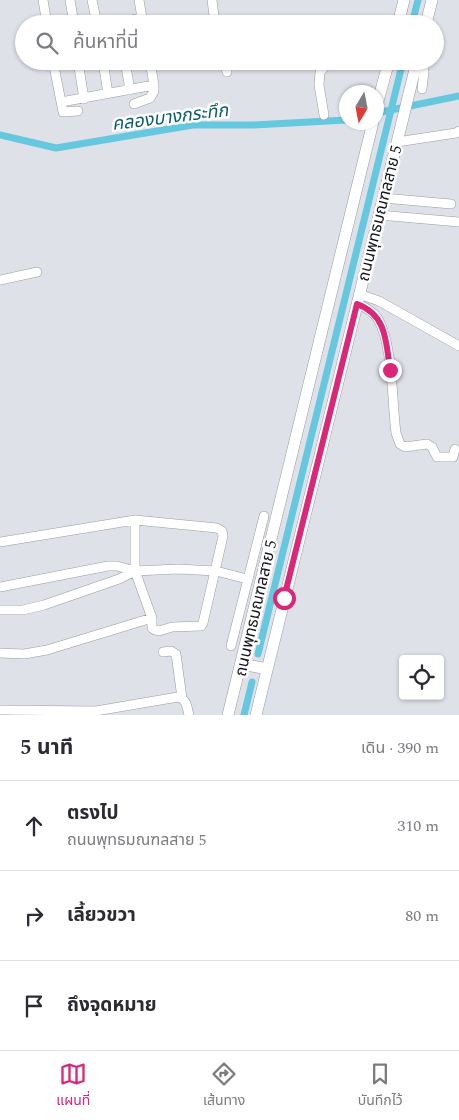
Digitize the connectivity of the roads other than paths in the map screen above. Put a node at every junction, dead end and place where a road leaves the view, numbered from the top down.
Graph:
1 (43, 0) edge
2 (70, 0) edge
3 (92, 0) edge
4 (139, 0) edge
5 (212, 0) edge
6 (404, 0) edge
7 (432, 0) edge
8 (46, 15) edge
9 (72, 15) edge
10 (95, 15) edge
11 (141, 15) edge
12 (214, 15) edge
13 (400, 15) edge
14 (428, 15) edge
15 (55, 70) edge
16 (79, 70) edge
17 (104, 70) edge
18 (127, 70) edge
19 (152, 70) edge
20 (322, 70) edge
21 (384, 70) edge
22 (416, 70) edge
23 (423, 70) edge
24 (154, 85) junction
25 (381, 85) edge
26 (422, 89) dead end
27 (130, 90) junction
28 (108, 94) junction
29 (84, 99) junction
30 (61, 102) junction
31 (134, 104) dead end
32 (78, 110) dead end
33 (324, 115) dead end
34 (371, 130) edge
35 (459, 131) edge
36 (397, 142) junction
37 (383, 198) junction
38 (451, 204) dead end
39 (379, 215) junction
40 (459, 222) edge
41 (37, 272) dead end
42 (0, 280) edge
43 (358, 299) junction
44 (459, 346) edge
45 (455, 449) dead end
46 (264, 516) dead end
47 (134, 520) junction
48 (0, 542) edge
49 (135, 571) junction
50 (213, 572) junction
51 (247, 581) junction
52 (0, 587) edge
53 (0, 610) edge
54 (239, 612) junction
55 (253, 616) junction
56 (152, 618) junction
57 (231, 646) dead end
58 (163, 652) dead end
59 (0, 653) edge
60 (242, 664) junction
61 (267, 670) junction
62 (182, 698) junction
63 (0, 710) edge
64 (108, 712) edge
65 (190, 715) edge
66 (228, 715) edge
67 (256, 715) edge

1 - 8 street
2 - 9 street
3 - 10 street
4 - 11 street
5 - 12 street
6 - 13 main road
7 - 14 main road
15 - 30 street
16 - 29 street
17 - 28 street
18 - 27 street
19 - 24 street
20 - 33 street
21 - 25 main road
22 - 36 main road, ถนนพุทธมณฑลสาย 5
23 - 26 street
24 - 27 street
24 - 31 street
27 - 28 street
28 - 29 street
29 - 30 street
30 - 32 street
34 - 55 main road, ถนนพุทธมณฑลสาย 5
35 - 36 street
36 - 37 main road, ถนนพุทธมณฑลสาย 5
37 - 38 street
37 - 39 main road, ถนนพุทธมณฑลสาย 5
39 - 40 street
39 - 43 main road, ถนนพุทธมณฑลสาย 5
41 - 42 street
43 - 44 street
43 - 45 street
43 - 61 main road, ถนนพุทธมณฑลสาย 5
46 - 51 street
47 - 48 street
47 - 49 street
47 - 50 street
49 - 50 street
49 - 52 street
49 - 53 street
49 - 56 street
50 - 51 street
50 - 56 street
51 - 54 street
54 - 55 street
54 - 57 street
55 - 60 main road, ถนนพุทธมณฑลสาย 5
56 - 59 street
58 - 62 street
60 - 61 main road
60 - 66 main road, ถนนพุทธมณฑลสาย 5
61 - 67 main road, ถนนพุทธมณฑลสาย 5
62 - 64 street
62 - 65 street
63 - 64 street

